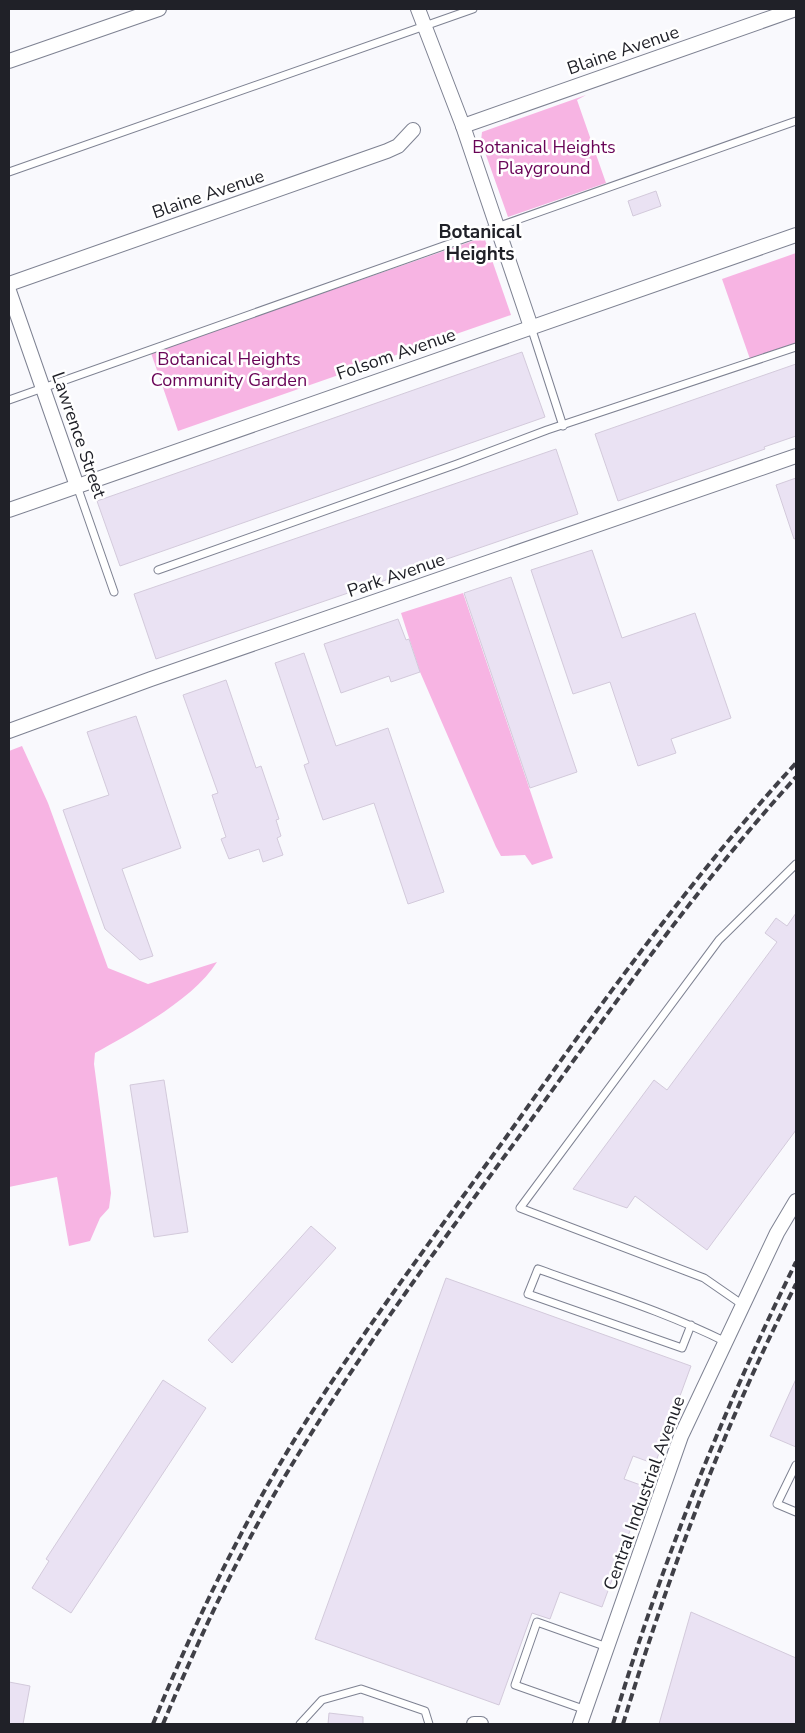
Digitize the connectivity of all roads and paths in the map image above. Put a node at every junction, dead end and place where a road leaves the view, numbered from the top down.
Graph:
1 (159, 9) edge
2 (418, 9) edge
3 (473, 9) edge
4 (796, 9) edge
5 (424, 26) junction
6 (9, 61) edge
7 (796, 121) edge
8 (463, 126) junction
9 (413, 130) dead end
10 (9, 172) edge
11 (497, 227) junction
12 (796, 234) edge
13 (9, 284) edge
14 (9, 291) edge
15 (531, 327) junction
16 (796, 347) edge
17 (44, 388) junction
18 (9, 400) edge
19 (563, 426) junction
20 (796, 456) edge
21 (77, 486) junction
22 (9, 510) edge
23 (158, 570) dead end
24 (114, 592) dead end
25 (9, 731) edge
26 (796, 864) edge
27 (796, 1201) edge
28 (743, 1305) junction
29 (691, 1325) junction
30 (726, 1342) junction
31 (796, 1465) edge
32 (796, 1512) edge
33 (607, 1648) junction
34 (586, 1710) junction
35 (300, 1724) edge
36 (429, 1724) edge
37 (474, 1724) edge
38 (481, 1724) edge
39 (580, 1724) edge

1 - 6 street
2 - 5 street
3 - 5 lane
4 - 8 street, Blaine Avenue
5 - 8 street
5 - 10 lane
7 - 11 lane
8 - 11 street
9 - 13 street, Blaine Avenue
11 - 15 street
11 - 17 lane
12 - 15 street, Folsom Avenue
14 - 17 street, Lawrence Street
15 - 19 lane
15 - 21 street, Folsom Avenue
16 - 19 lane
17 - 18 lane
17 - 21 street, Lawrence Street
19 - 23 lane
20 - 25 street, Park Avenue
21 - 22 street, Folsom Avenue
21 - 24 lane, Lawrence Street
26 - 28 lane
27 - 28 street, Central Industrial Avenue
28 - 30 street, Central Industrial Avenue
29 - 29 lane
29 - 30 lane
30 - 33 street, Central Industrial Avenue
31 - 32 lane
33 - 34 street, Central Industrial Avenue
33 - 34 lane
34 - 39 street, Central Industrial Avenue
35 - 36 lane
37 - 38 street

